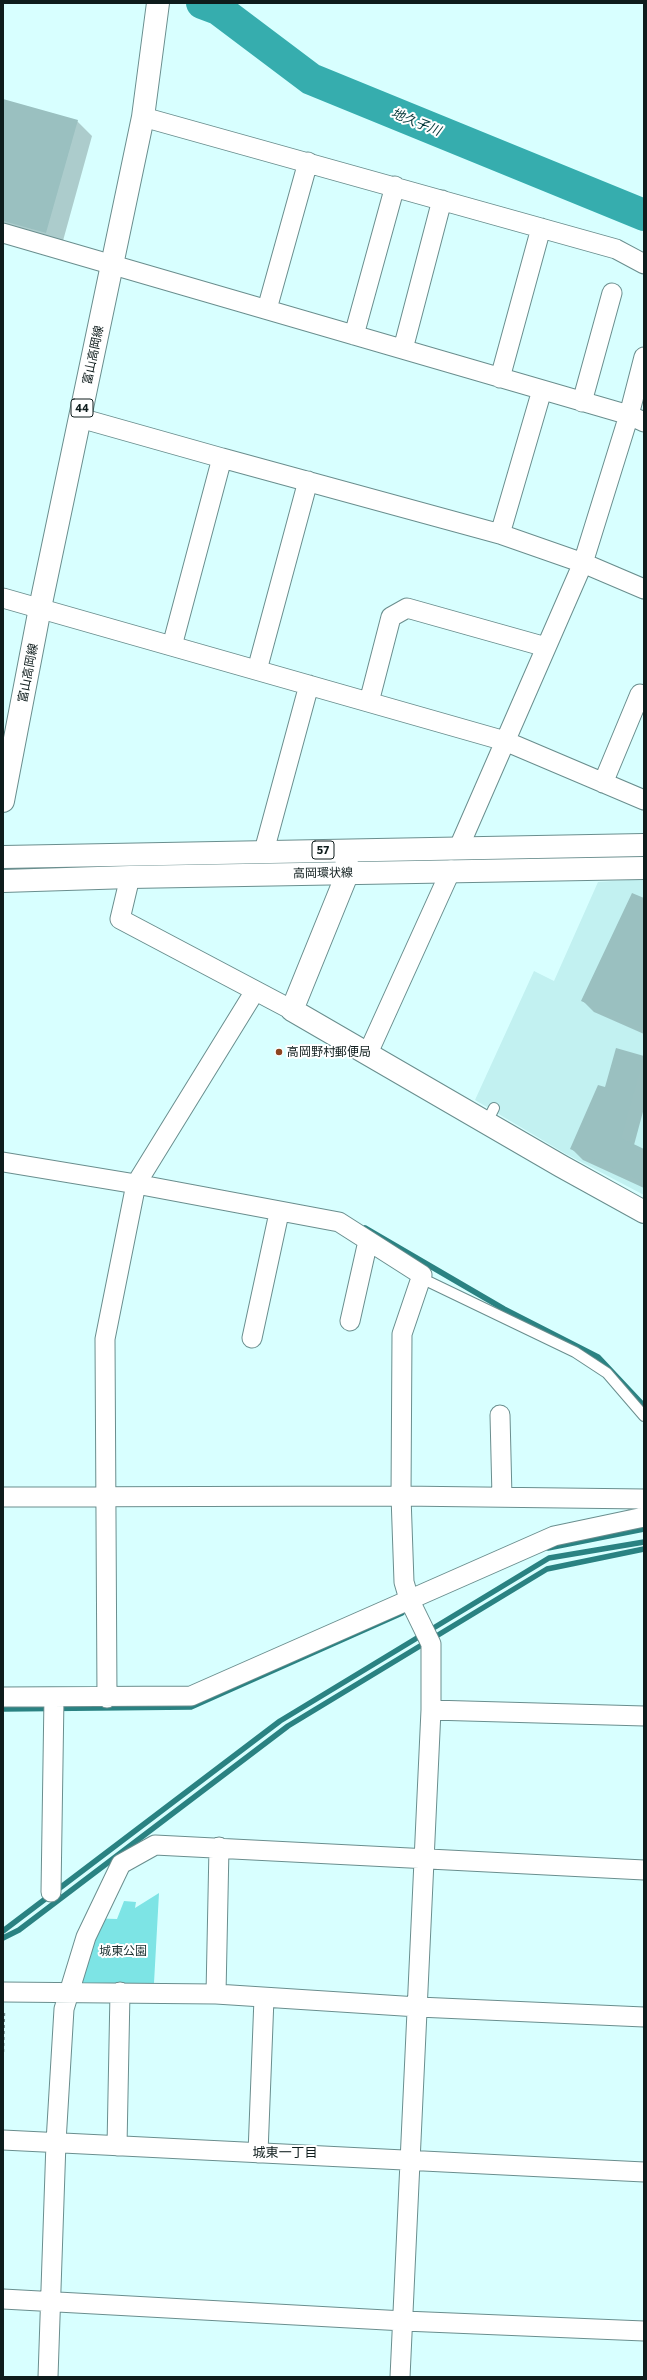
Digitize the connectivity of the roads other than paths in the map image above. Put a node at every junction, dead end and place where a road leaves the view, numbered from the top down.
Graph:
1 (158, 9) edge
2 (143, 117) junction
3 (308, 162) junction
4 (395, 186) junction
5 (442, 200) junction
6 (541, 228) junction
7 (3, 233) edge
8 (113, 264) junction
9 (644, 264) edge
10 (612, 293) dead end
11 (267, 309) junction
12 (354, 335) junction
13 (402, 349) junction
14 (644, 357) edge
15 (500, 378) junction
16 (542, 390) junction
17 (582, 402) junction
18 (80, 418) junction
19 (636, 419) edge
20 (222, 458) junction
21 (308, 481) junction
22 (500, 534) junction
23 (583, 563) junction
24 (644, 589) edge
25 (3, 598) edge
26 (40, 608) junction
27 (172, 646) junction
28 (546, 647) junction
29 (257, 670) junction
30 (309, 685) junction
31 (644, 696) edge
32 (369, 702) junction
33 (505, 741) junction
34 (603, 783) junction
35 (644, 800) edge
36 (3, 801) edge
37 (644, 845) edge
38 (459, 848) junction
39 (345, 849) junction
40 (264, 851) junction
41 (3, 857) edge
42 (644, 868) edge
43 (451, 870) junction
44 (348, 872) junction
45 (130, 877) junction
46 (3, 881) edge
47 (255, 991) junction
48 (292, 1010) junction
49 (368, 1053) junction
50 (3, 1162) edge
51 (139, 1179) junction
52 (644, 1212) edge
53 (279, 1213) junction
54 (368, 1241) junction
55 (421, 1278) junction
56 (350, 1321) dead end
57 (252, 1338) dead end
58 (500, 1415) dead end
59 (644, 1416) edge
60 (401, 1496) junction
61 (3, 1497) edge
62 (502, 1497) junction
63 (105, 1498) junction
64 (644, 1499) edge
65 (644, 1517) edge
66 (418, 1618) junction
67 (3, 1697) edge
68 (54, 1697) junction
69 (107, 1698) junction
70 (431, 1710) junction
71 (644, 1716) edge
72 (220, 1847) junction
73 (424, 1858) junction
74 (644, 1870) edge
75 (51, 1892) dead end
76 (69, 1991) junction
77 (4, 1992) edge
78 (120, 1992) junction
79 (216, 1994) junction
80 (264, 1998) junction
81 (418, 2007) junction
82 (644, 2017) edge
83 (3, 2140) edge
84 (56, 2142) junction
85 (117, 2146) junction
86 (258, 2153) junction
87 (410, 2160) junction
88 (644, 2172) edge
89 (3, 2299) edge
90 (50, 2301) junction
91 (404, 2321) junction
92 (644, 2331) edge
93 (48, 2377) edge
94 (400, 2377) edge

1 - 2 main road, 富山高岡線 / 44
2 - 3 street
2 - 8 main road, 富山高岡線 / 44
3 - 4 street
3 - 11 street
4 - 5 street
4 - 12 street
5 - 6 street
5 - 13 street
6 - 9 street
6 - 15 street
7 - 8 street
8 - 11 street
8 - 18 main road, 富山高岡線 / 44
10 - 17 street
11 - 12 street
12 - 13 street
13 - 15 street
14 - 19 street
15 - 16 street
16 - 17 street
16 - 22 street
17 - 19 street
18 - 20 street
18 - 26 main road, 富山高岡線 / 44
19 - 23 street
20 - 21 street
20 - 27 street
21 - 22 street
21 - 29 street
22 - 23 street
23 - 24 street
23 - 28 street
25 - 26 street
26 - 27 street
26 - 36 main road, 富山高岡線 / 44
27 - 29 street
28 - 32 street
28 - 33 street
29 - 30 street
30 - 32 street
30 - 40 street
31 - 34 street
32 - 33 street
33 - 34 street
33 - 38 street
34 - 35 street
37 - 38 main road, 高岡環状線 / 57
38 - 39 main road, 高岡環状線 / 57
39 - 40 main road, 高岡環状線 / 57
39 - 44 main road
40 - 41 main road, 高岡環状線 / 57
42 - 43 main road, 高岡環状線 / 57
43 - 44 main road, 高岡環状線 / 57
43 - 49 street
44 - 45 main road, 高岡環状線 / 57
44 - 48 main road
45 - 46 main road, 高岡環状線 / 57
45 - 47 street
47 - 48 street
47 - 51 street
48 - 49 main road
49 - 52 main road
50 - 51 street
51 - 53 street
51 - 63 street
53 - 54 street
53 - 57 street
54 - 55 street
54 - 56 street
55 - 59 lane
55 - 60 street
58 - 62 street
60 - 62 street
60 - 63 street
60 - 66 street
61 - 63 street
62 - 64 street
63 - 69 street
65 - 66 street
66 - 69 street
66 - 70 street
67 - 68 street
68 - 69 street
68 - 75 street
70 - 71 street
70 - 73 street
72 - 73 street
72 - 76 street
72 - 79 street
73 - 74 street
73 - 81 street
76 - 77 street
76 - 78 street
76 - 84 street
78 - 79 street
78 - 85 street
79 - 80 street
80 - 81 street
80 - 86 street
81 - 82 street
81 - 87 street
83 - 84 street
84 - 85 street
84 - 90 street
85 - 86 street
86 - 87 street
87 - 88 street
87 - 91 street
89 - 90 street
90 - 91 street
90 - 93 street
91 - 92 street
91 - 94 street

